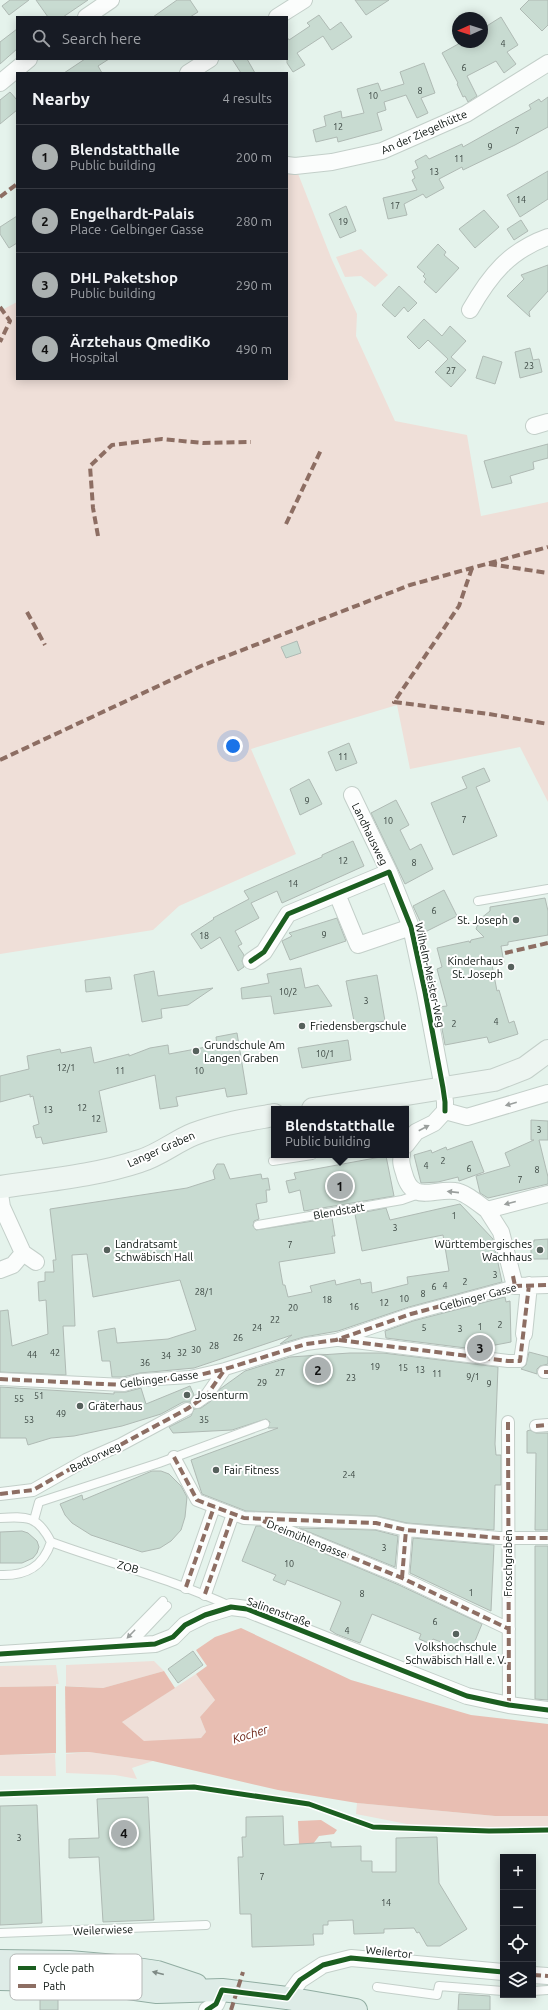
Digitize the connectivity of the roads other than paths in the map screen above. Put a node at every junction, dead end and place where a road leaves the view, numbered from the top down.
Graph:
1 (111, 0) edge
2 (304, 0) edge
3 (87, 16) edge
4 (279, 16) edge
5 (28, 60) edge
6 (209, 60) edge
7 (548, 63) edge
8 (194, 71) edge
9 (0, 83) edge
10 (288, 165) edge
11 (548, 237) edge
12 (470, 310) dead end
13 (352, 795) dead end
14 (389, 872) junction
15 (548, 889) edge
16 (338, 894) junction
17 (478, 901) dead end
18 (411, 927) junction
19 (251, 962) dead end
20 (548, 1051) edge
21 (443, 1088) junction
22 (548, 1093) edge
23 (331, 1106) edge
24 (445, 1111) junction
25 (271, 1116) edge
26 (409, 1141) edge
27 (289, 1158) edge
28 (401, 1158) edge
29 (273, 1160) dead end
30 (0, 1187) edge
31 (420, 1193) junction
32 (0, 1194) edge
33 (548, 1194) edge
34 (487, 1210) junction
35 (258, 1225) dead end
36 (0, 1270) edge
37 (548, 1285) edge
38 (522, 1286) junction
39 (524, 1334) joint
40 (336, 1340) junction
41 (225, 1370) junction
42 (0, 1379) edge
43 (197, 1402) dead end
44 (187, 1409) dead end
45 (508, 1422) dead end
46 (265, 1424) dead end
47 (174, 1457) junction
48 (33, 1490) junction
49 (0, 1494) edge
50 (39, 1502) junction
51 (214, 1507) junction
52 (233, 1514) junction
53 (0, 1518) edge
54 (34, 1520) junction
55 (260, 1520) junction
56 (406, 1530) junction
57 (508, 1538) junction
58 (548, 1538) edge
59 (51, 1542) junction
60 (0, 1575) edge
61 (402, 1578) junction
62 (186, 1587) junction
63 (205, 1594) junction
64 (165, 1604) dead end
65 (231, 1607) junction
66 (508, 1629) junction
67 (124, 1647) junction
68 (0, 1654) edge
69 (509, 1705) junction
70 (548, 1710) edge
71 (206, 1925) dead end
72 (0, 1933) edge
73 (0, 1961) edge
74 (10, 1961) edge
75 (142, 1970) edge
76 (500, 1972) edge
77 (536, 1975) edge
78 (548, 1976) edge
79 (0, 1979) edge
80 (10, 1979) edge
81 (377, 1987) dead end
82 (142, 1990) edge
83 (548, 1990) edge
84 (500, 1991) edge
85 (536, 1991) edge
86 (213, 1996) edge
87 (287, 1998) junction
88 (356, 2010) edge

1 - 3 street
2 - 4 street
5 - 9 street
6 - 8 street
7 - 10 street, An der Ziegelhütte
11 - 12 street
13 - 14 street, Landhausweg
14 - 16 street
14 - 18 street, Wilhelm-Meister-Weg
15 - 17 lane
16 - 18 street, Wilhelm-Meister-Weg
16 - 19 street
18 - 21 street, Wilhelm-Meister-Weg
20 - 21 main road
21 - 23 main road
21 - 24 street, Wilhelm-Meister-Weg
22 -> 24 street
26 -> 24 street
25 - 30 main road, Langer Graben
27 - 29 lane
28 - 31 street
34 -> 31 street, Blendstatt
31 - 35 lane, Blendstatt
32 - 36 street
33 -> 34 street
34 - 38 street
37 - 38 street
38 - 39 street
38 - 40 street, Gelbinger Gasse
39 - 40 street, Gelbinger Gasse
40 - 41 street, Gelbinger Gasse
41 - 42 street, Gelbinger Gasse
41 - 43 street
44 - 48 street, Badtorweg
45 - 57 street, Froschgraben
46 - 47 lane
47 - 50 lane
47 - 51 street
48 - 49 street, Badtorweg
48 - 50 lane
50 - 54 lane
51 - 52 street
51 - 62 street
52 - 55 street
52 - 63 street
53 - 54 lane
54 - 59 lane
55 - 56 street, Dreimühlengasse
55 - 61 street, Dreimühlengasse
56 - 57 street, Dreimühlengasse
56 - 61 street
57 - 58 street, Dreimühlengasse
57 - 66 street, Froschgraben
59 - 60 lane
59 - 62 lane, ZOB
61 - 66 street, Dreimühlengasse
62 - 63 lane, ZOB
63 - 65 lane, ZOB
64 - 67 lane
65 - 67 street, Salinenstraße
65 - 69 street, Salinenstraße
66 - 69 street, Froschgraben
67 - 68 street, Salinenstraße
69 - 70 street, Salinenstraße
71 - 72 lane, Weilerwiese
74 -> 73 main road
86 -> 75 main road
76 - 87 street, Weilertor
77 - 78 street
79 - 80 main road
81 - 84 lane
82 - 86 main road
83 - 85 lane
86 - 87 main road
87 - 88 main road

